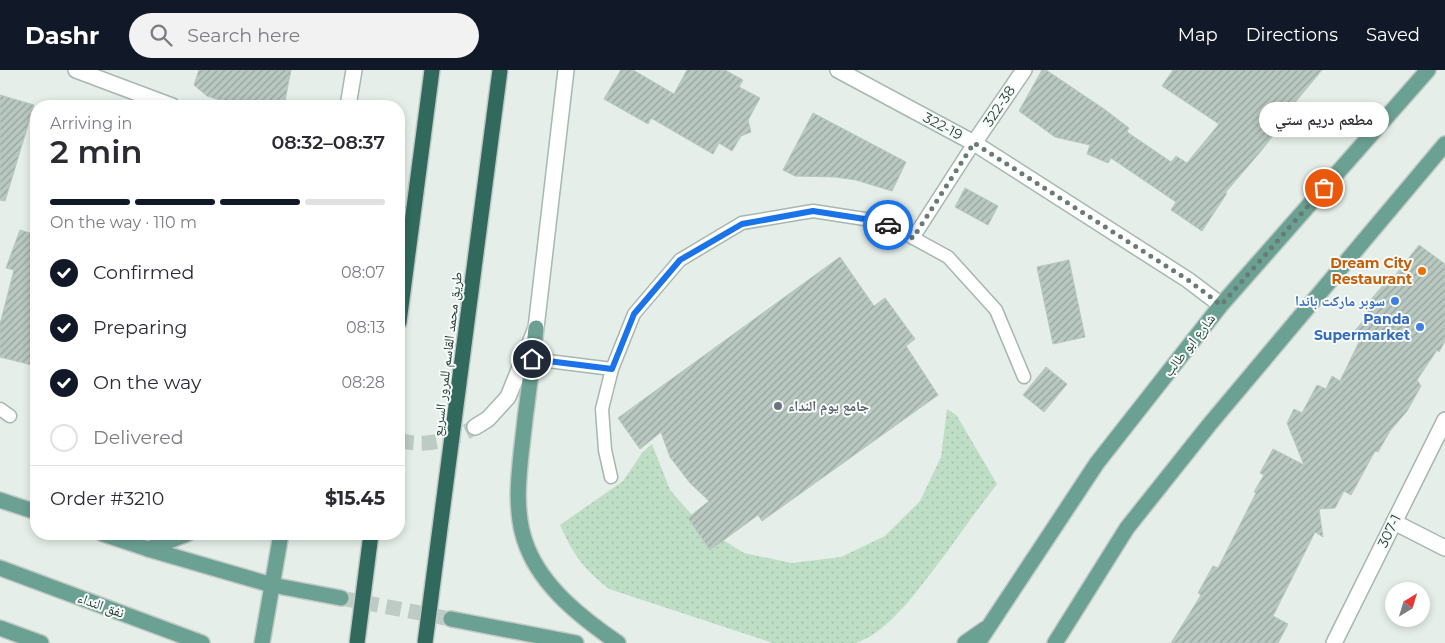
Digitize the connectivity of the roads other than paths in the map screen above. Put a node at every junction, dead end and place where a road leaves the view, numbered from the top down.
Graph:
1 (76, 70) edge
2 (354, 70) edge
3 (432, 70) edge
4 (500, 70) edge
5 (566, 70) edge
6 (838, 70) edge
7 (1024, 70) edge
8 (1428, 70) edge
9 (156, 100) edge
10 (349, 100) edge
11 (974, 143) junction
12 (1445, 144) edge
13 (913, 238) junction
14 (405, 276) edge
15 (1221, 305) junction
16 (536, 328) junction
17 (532, 359) junction
18 (612, 369) junction
19 (1024, 377) dead end
20 (1445, 420) edge
21 (475, 427) tunnel mouth
22 (611, 476) dead end
23 (0, 500) edge
24 (30, 510) edge
25 (1394, 522) junction
26 (121, 540) edge
27 (171, 540) edge
28 (280, 540) edge
29 (370, 540) edge
30 (1445, 548) edge
31 (148, 549) junction
32 (0, 568) edge
33 (272, 585) junction
34 (341, 598) tunnel mouth
35 (451, 619) tunnel mouth
36 (0, 628) edge
37 (987, 628) junction
38 (41, 643) edge
39 (202, 643) edge
40 (262, 643) edge
41 (357, 643) edge
42 (426, 643) edge
43 (576, 643) edge
44 (618, 643) edge
45 (965, 643) edge
46 (978, 643) edge
47 (1055, 643) edge
48 (1334, 643) edge

1 - 9 street
2 - 10 street
3 - 14 highway
4 - 42 highway, طريق محمد القاسم للمرور السريع, bridge
5 - 16 street
6 - 11 street, 322-19
7 - 11 street, 322-38
8 - 15 main road, شارع ابو طالب
11 - 13 lane
11 - 15 street, 322-19
12 - 47 main road
13 - 18 lane
13 - 19 lane
15 - 37 main road, شارع ابو طالب
16 - 17 main road
16 - 21 street
17 - 18 lane
17 - 44 main road
18 - 22 lane
20 - 25 street, 307-1
23 - 24 main road
25 - 30 street
25 - 48 street, 307-1
26 - 31 main road
27 - 31 main road
28 - 33 main road
29 - 41 highway, bridge
31 - 33 main road
32 - 39 main road, نفق النداء
33 - 34 main road
33 - 40 main road
35 - 43 main road
36 - 38 main road
37 - 45 main road
37 - 46 main road, شارع ابو طالب

